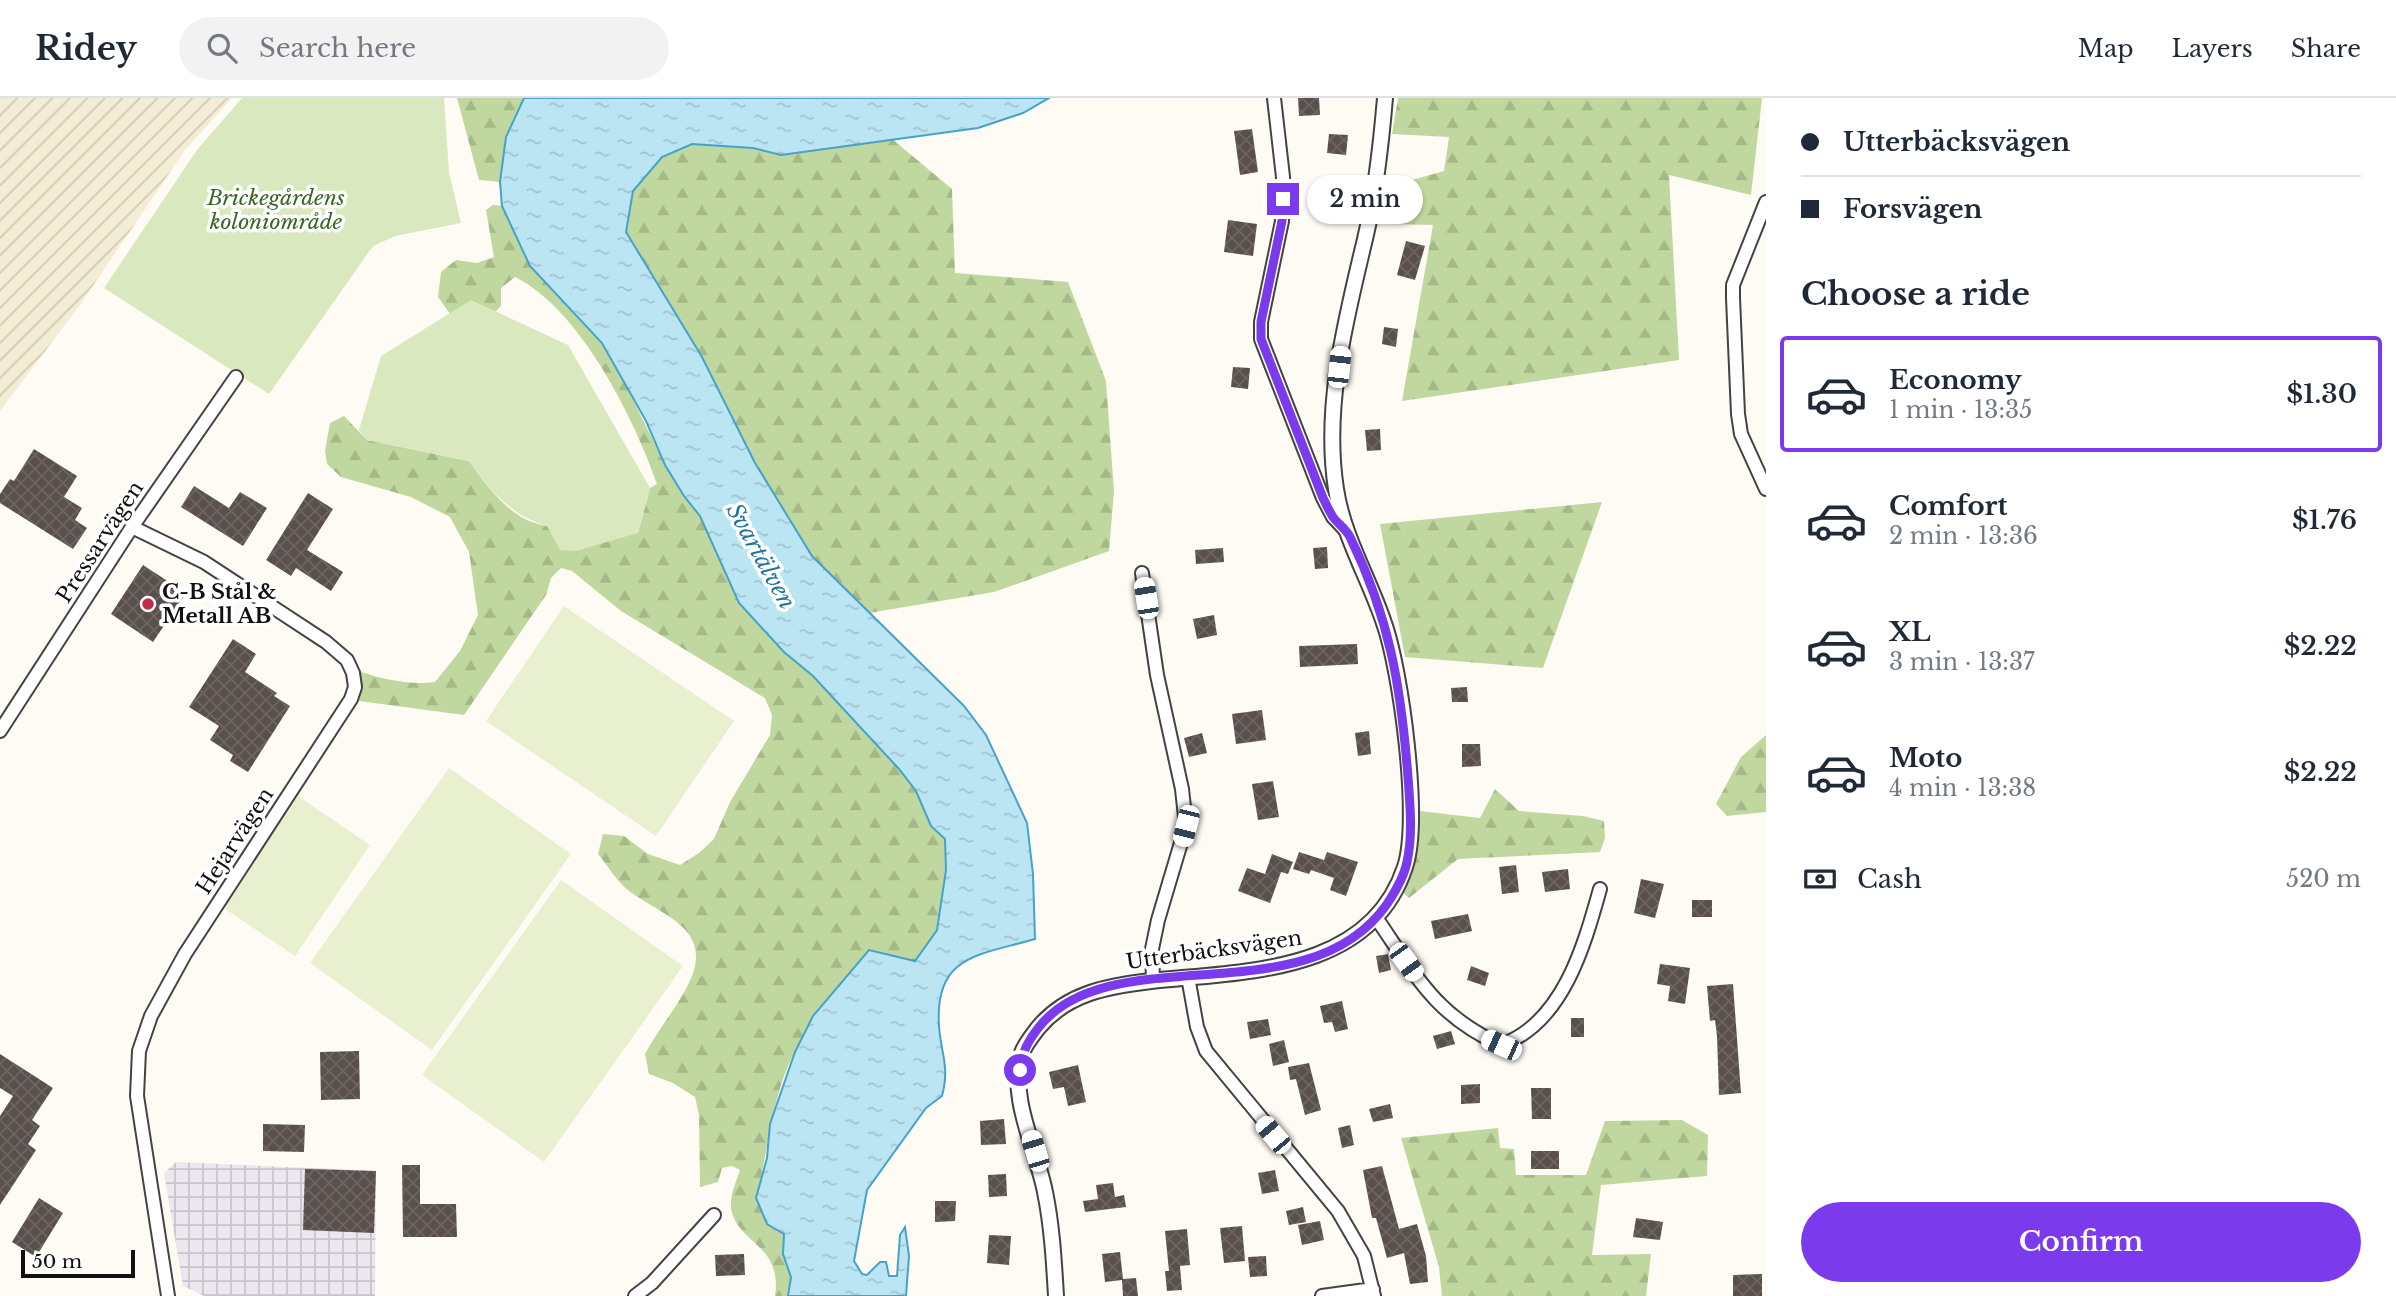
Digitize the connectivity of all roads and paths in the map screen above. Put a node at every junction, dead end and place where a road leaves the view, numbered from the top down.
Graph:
1 (1274, 98) edge
2 (1385, 98) edge
3 (1766, 202) edge
4 (236, 377) dead end
5 (1766, 489) edge
6 (132, 527) junction
7 (1349, 534) junction
8 (1142, 573) dead end
9 (0, 731) edge
10 (1600, 889) dead end
11 (1377, 919) junction
12 (1188, 977) junction
13 (1153, 981) junction
14 (714, 1215) dead end
15 (1373, 1293) edge
16 (168, 1296) edge
17 (635, 1296) edge
18 (1055, 1296) edge
19 (1322, 1296) edge

1 - 7 street
2 - 7 street, Utterbäcksvägen
3 - 5 street
4 - 6 street, Pressarvägen
6 - 9 street, Pressarvägen
6 - 16 street, Hejarvägen
7 - 11 street, Utterbäcksvägen
8 - 13 street
10 - 11 street
11 - 12 street, Utterbäcksvägen
12 - 13 street, Utterbäcksvägen
12 - 15 street
13 - 18 street, Utterbäcksvägen
14 - 17 street
15 - 19 street

